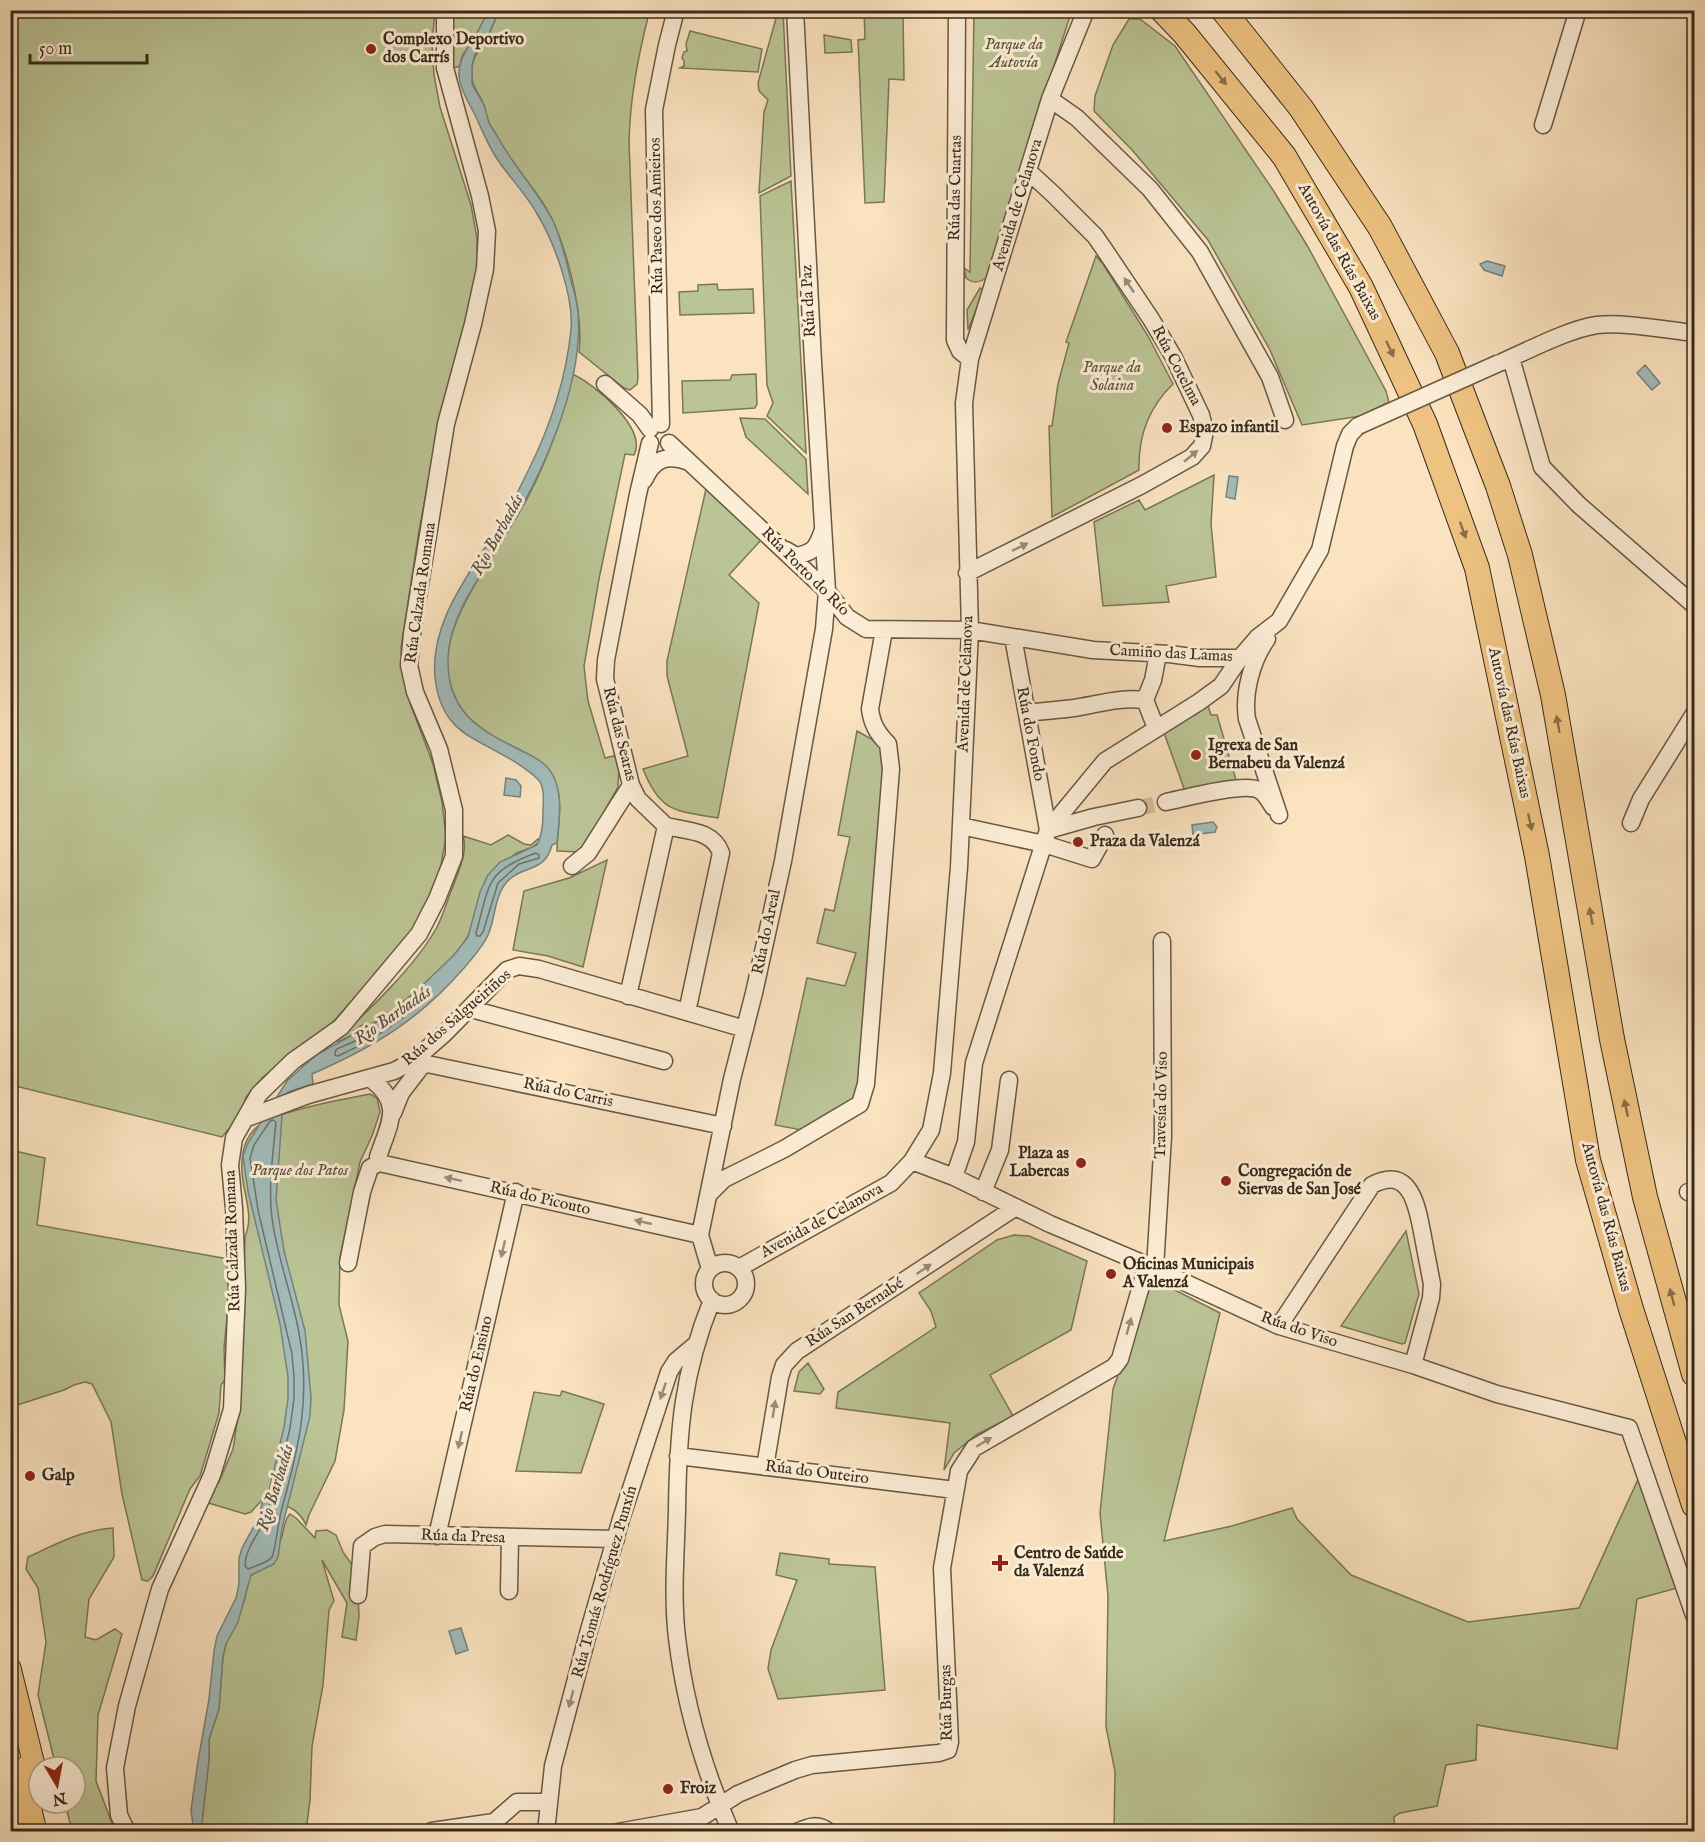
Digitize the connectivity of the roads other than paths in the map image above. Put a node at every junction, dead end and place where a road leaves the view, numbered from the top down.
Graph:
1 (445, 10) edge
2 (676, 10) edge
3 (795, 10) edge
4 (957, 10) edge
5 (1162, 10) edge
6 (1223, 10) edge
7 (1578, 10) edge
8 (1085, 12) edge
9 (1050, 99) junction
10 (1543, 125) dead end
11 (1028, 171) junction
12 (1695, 333) edge
13 (970, 359) junction
14 (1505, 360) junction
15 (605, 384) dead end
16 (1286, 420) dead end
17 (654, 432) junction
18 (692, 463) junction
19 (638, 494) junction
20 (824, 526) junction
21 (783, 548) junction
22 (967, 573) junction
23 (827, 591) junction
24 (1695, 605) edge
25 (1279, 621) junction
26 (884, 630) junction
27 (970, 630) junction
28 (1013, 637) junction
29 (1158, 654) junction
30 (1240, 658) junction
31 (1145, 700) junction
32 (1027, 713) junction
33 (1695, 714) edge
34 (1156, 728) junction
35 (631, 786) junction
36 (1166, 802) tunnel mouth
37 (1138, 808) tunnel mouth
38 (1631, 823) dead end
39 (666, 826) junction
40 (961, 826) junction
41 (1105, 835) dead end
42 (1046, 837) junction
43 (572, 866) dead end
44 (1162, 941) dead end
45 (628, 996) junction
46 (471, 1009) junction
47 (687, 1012) junction
48 (745, 1029) junction
49 (664, 1061) dead end
50 (418, 1062) junction
51 (371, 1079) junction
52 (1010, 1080) dead end
53 (393, 1113) junction
54 (247, 1118) junction
55 (723, 1126) junction
56 (912, 1161) junction
57 (380, 1162) junction
58 (954, 1177) junction
59 (516, 1192) junction
60 (983, 1192) junction
61 (710, 1193) junction
62 (1016, 1207) junction
63 (700, 1235) junction
64 (348, 1263) dead end
65 (1151, 1267) junction
66 (739, 1268) junction
67 (710, 1269) junction
68 (712, 1300) junction
69 (1279, 1326) junction
70 (695, 1345) junction
71 (1413, 1365) junction
72 (1695, 1374) edge
73 (678, 1456) junction
74 (765, 1467) junction
75 (955, 1491) junction
76 (1695, 1505) edge
77 (437, 1536) junction
78 (510, 1538) junction
79 (616, 1539) junction
80 (509, 1591) dead end
81 (358, 1595) dead end
82 (1695, 1615) edge
83 (10, 1668) edge
84 (30, 1755) edge
85 (27, 1787) edge
86 (549, 1802) junction
87 (720, 1806) junction
88 (34, 1815) edge
89 (46, 1815) edge
90 (432, 1831) edge
91 (622, 1831) edge
92 (17, 1832) edge
93 (36, 1832) edge
94 (50, 1832) edge
95 (127, 1832) edge
96 (546, 1832) edge
97 (731, 1832) edge
98 (797, 1832) edge
99 (829, 1832) edge

1 - 54 street, Rúa Calzada Romana
2 - 17 street, Rúa Paseo dos Amieiros
3 - 20 street, Rúa da Paz
4 - 13 street, Rúa das Cuartas
5 -> 76 highway, Autovía das Rías Baixas
72 -> 6 highway
7 - 10 street
8 - 9 street, Avenida de Celanova
9 - 11 street, Avenida de Celanova
9 - 16 street
11 - 13 street, Avenida de Celanova
22 -> 11 street, Rúa Cotelma
12 - 14 street, Camiño das Lamas
13 - 22 street, Avenida de Celanova
14 - 24 street
14 - 25 street, Camiño das Lamas, bridge
15 - 17 street
17 - 18 street, Rúa Porto do Río
17 - 19 street, Rúa das Searas
18 - 19 street, Rúa das Searas
18 - 21 street, Rúa Porto do Río
19 - 35 street, Rúa das Searas
20 - 21 street
20 - 23 street, Rúa da Paz
21 - 23 street, Rúa Porto do Río
22 - 27 street, Avenida de Celanova
23 - 26 street, Rúa Porto do Río
23 - 48 street, Rúa do Areal
25 - 30 street, Camiño das Lamas
25 - 36 street
26 - 27 street, Rúa Porto do Río
26 - 61 street
27 - 28 street, Camiño das Lamas
27 - 40 street, Avenida de Celanova
28 - 29 street, Camiño das Lamas
28 - 32 street, Rúa do Fondo
29 - 30 street, Camiño das Lamas
29 - 31 street
30 - 34 street
31 - 32 street
31 - 34 street
32 - 42 street, Rúa do Fondo
33 - 38 street
34 - 42 street
35 - 39 street, Rúa das Searas
35 - 43 street
37 - 42 street
39 - 45 street
39 - 47 street
40 - 42 street
40 - 56 street, Avenida de Celanova
41 - 42 street
42 - 58 street
44 - 65 street, Travesía do Viso
45 - 46 street, Rúa dos Salgueiriños
45 - 47 street, Rúa dos Salgueiriños
46 - 49 street
46 - 50 street, Rúa dos Salgueiriños
47 - 48 street, Rúa dos Salgueiriños
48 - 55 street, Rúa do Areal
50 - 51 street, Rúa dos Salgueiriños
50 - 53 street
50 - 55 street, Rúa do Carris
51 - 53 street
51 - 54 street, Rúa dos Salgueiriños
52 - 60 street
53 - 57 street
54 - 95 street, Rúa Calzada Romana
55 - 61 street, Rúa do Areal
56 - 58 street, Rúa do Viso
56 - 66 street, Avenida de Celanova
59 -> 57 street, Rúa do Picouto
57 - 64 street
58 - 60 street, Rúa do Viso
63 -> 59 street, Rúa do Picouto
59 -> 77 street, Rúa do Ensino
60 - 62 street, Rúa do Viso
61 - 63 street, Rúa do Areal
62 - 65 street, Rúa do Viso
74 -> 62 street, Rúa San Bernabé
63 - 67 street, Rúa do Areal
65 - 69 street, Rúa do Viso
75 -> 65 street, Travesía do Viso
66 - 67 street
66 - 68 street
67 - 68 street
68 - 70 street
69 - 71 street, Rúa do Viso
69 - 71 street
70 - 73 street
70 -> 79 street, Rúa Tomás Rodríguez Punxín
71 - 82 street, Rúa do Viso
73 - 74 street, Rúa do Outeiro
73 - 87 street
74 - 75 street, Rúa do Outeiro
75 - 87 street, Rúa Burgas
77 - 78 street, Rúa da Presa
77 - 81 street, Rúa da Presa
78 - 79 street, Rúa da Presa
78 - 80 street
79 -> 86 street, Rúa Tomás Rodríguez Punxín
83 - 84 main road
85 - 92 main road
86 - 90 street
86 - 96 street, Rúa Tomás Rodríguez Punxín
87 - 91 street
87 - 97 street
88 - 93 main road
89 - 94 main road
98 - 99 street

